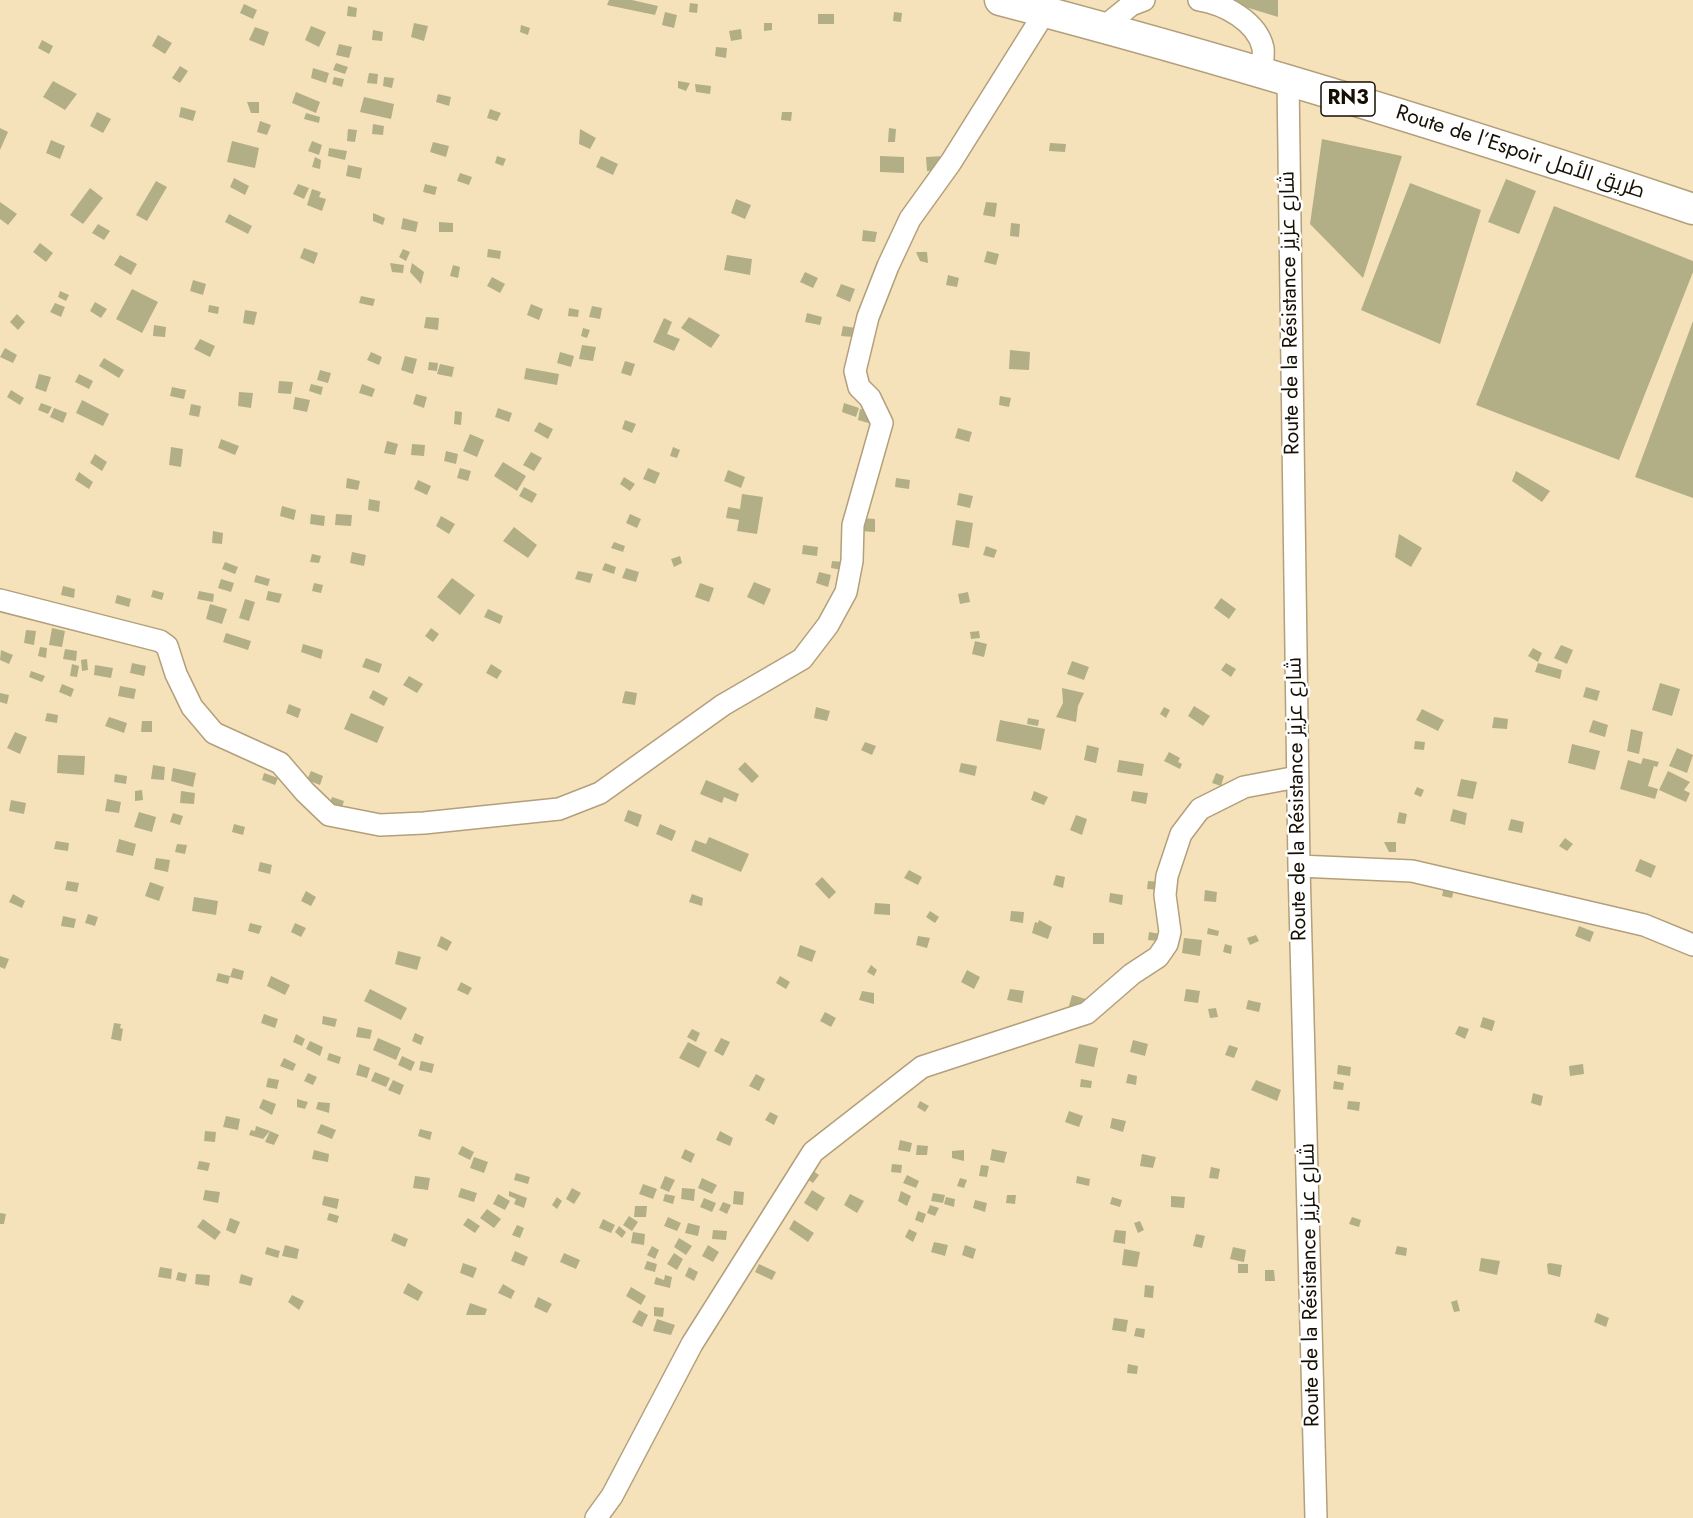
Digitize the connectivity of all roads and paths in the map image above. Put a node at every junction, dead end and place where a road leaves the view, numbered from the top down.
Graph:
1 (1000, 0) edge
2 (1144, 0) edge
3 (1199, 0) edge
4 (1045, 12) junction
5 (1104, 27) junction
6 (1275, 76) junction
7 (1693, 209) edge
8 (0, 600) edge
9 (1297, 777) junction
10 (1299, 866) junction
11 (1693, 945) edge
12 (596, 1518) edge
13 (1316, 1518) edge

1 - 4 highway, Route de l’Espoir طريق الأمل / RN3
2 - 5 street
3 - 6 street, Route de la Résistance شارع عزيز
4 - 5 highway, Route de l’Espoir طريق الأمل / RN3
4 - 8 street
5 - 6 highway, Route de l’Espoir طريق الأمل / RN3
6 - 7 highway, Route de l’Espoir طريق الأمل / RN3
6 - 9 street, Route de la Résistance شارع عزيز
9 - 10 street, Route de la Résistance شارع عزيز
9 - 12 street
10 - 11 street
10 - 13 street, Route de la Résistance شارع عزيز

